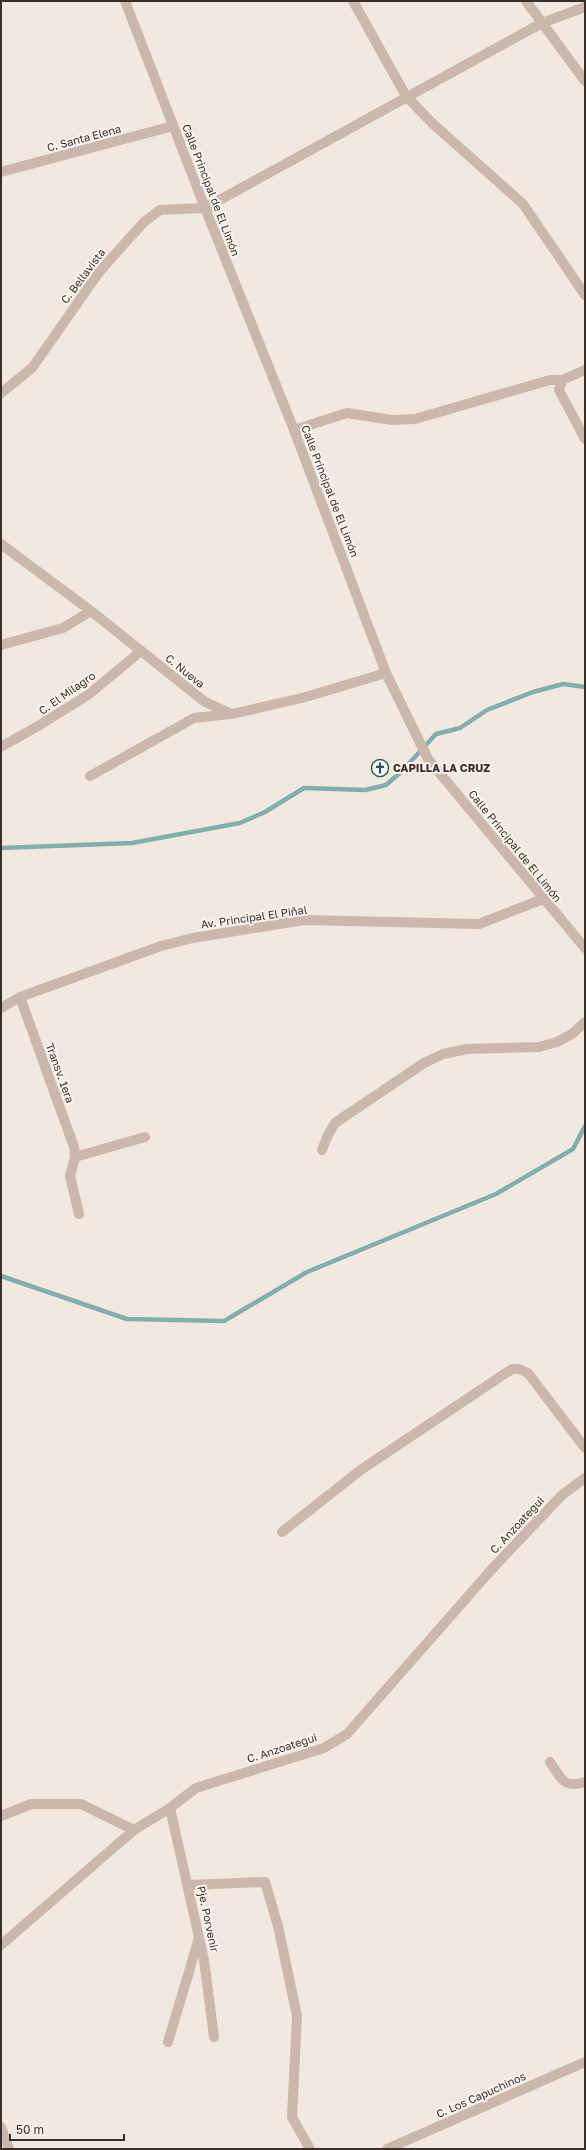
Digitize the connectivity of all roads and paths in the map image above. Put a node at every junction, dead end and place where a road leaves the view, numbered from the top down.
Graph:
1 (125, 1) edge
2 (353, 1) edge
3 (526, 1) edge
4 (585, 7) edge
5 (542, 23) junction
6 (585, 81) edge
7 (406, 96) junction
8 (173, 126) junction
9 (1, 172) edge
10 (205, 208) junction
11 (585, 295) edge
12 (585, 370) edge
13 (562, 380) junction
14 (1, 393) edge
15 (294, 430) junction
16 (585, 439) edge
17 (1, 544) edge
18 (90, 612) junction
19 (1, 645) edge
20 (141, 651) junction
21 (386, 673) junction
22 (232, 714) junction
23 (1, 747) edge
24 (90, 776) dead end
25 (543, 899) junction
26 (585, 948) edge
27 (20, 997) junction
28 (1, 1008) edge
29 (585, 1022) edge
30 (145, 1137) dead end
31 (322, 1150) dead end
32 (75, 1157) junction
33 (79, 1214) dead end
34 (585, 1448) edge
35 (585, 1478) edge
36 (282, 1532) dead end
37 (550, 1762) dead end
38 (585, 1782) edge
39 (170, 1808) junction
40 (1, 1816) edge
41 (134, 1830) junction
42 (188, 1885) junction
43 (199, 1938) junction
44 (1, 1945) edge
45 (214, 2037) dead end
46 (168, 2042) dead end
47 (585, 2062) edge
48 (1, 2127) edge
49 (9, 2149) edge
50 (310, 2149) edge
51 (387, 2149) edge

1 - 8 street, Calle Principal de El Limón
2 - 7 street
3 - 5 street
4 - 5 street
5 - 6 street
5 - 7 street
7 - 10 street
7 - 11 street
8 - 9 street, C. Santa Elena
8 - 10 street, Calle Principal de El Limón
10 - 14 street, C. Bellavista
10 - 15 street, Calle Principal de El Limón
12 - 13 street
13 - 15 street
13 - 16 street
15 - 21 street, Calle Principal de El Limón
17 - 18 street, C. Nueva
18 - 19 street
18 - 20 street, C. Nueva
20 - 22 street, C. Nueva
20 - 23 street, C. El Milagro
21 - 22 street
21 - 25 street, Calle Principal de El Limón
22 - 24 street
25 - 26 street, Calle Principal de El Limón
25 - 27 street, Av. Principal El Piñal
27 - 28 street, Av. Principal El Piñal
27 - 32 street, Transv. 1era
29 - 31 street
30 - 32 street
32 - 33 street
34 - 36 street
35 - 39 street, C. Anzoategui
37 - 38 street
39 - 41 street, C. Anzoategui
39 - 42 street, Pje. Porvenir
40 - 41 street
41 - 44 street, C. Anzoategui
42 - 43 street, Pje. Porvenir
42 - 50 street
43 - 45 street, Pje. Porvenir
43 - 46 street
47 - 51 street, C. Los Capuchinos
48 - 49 street

